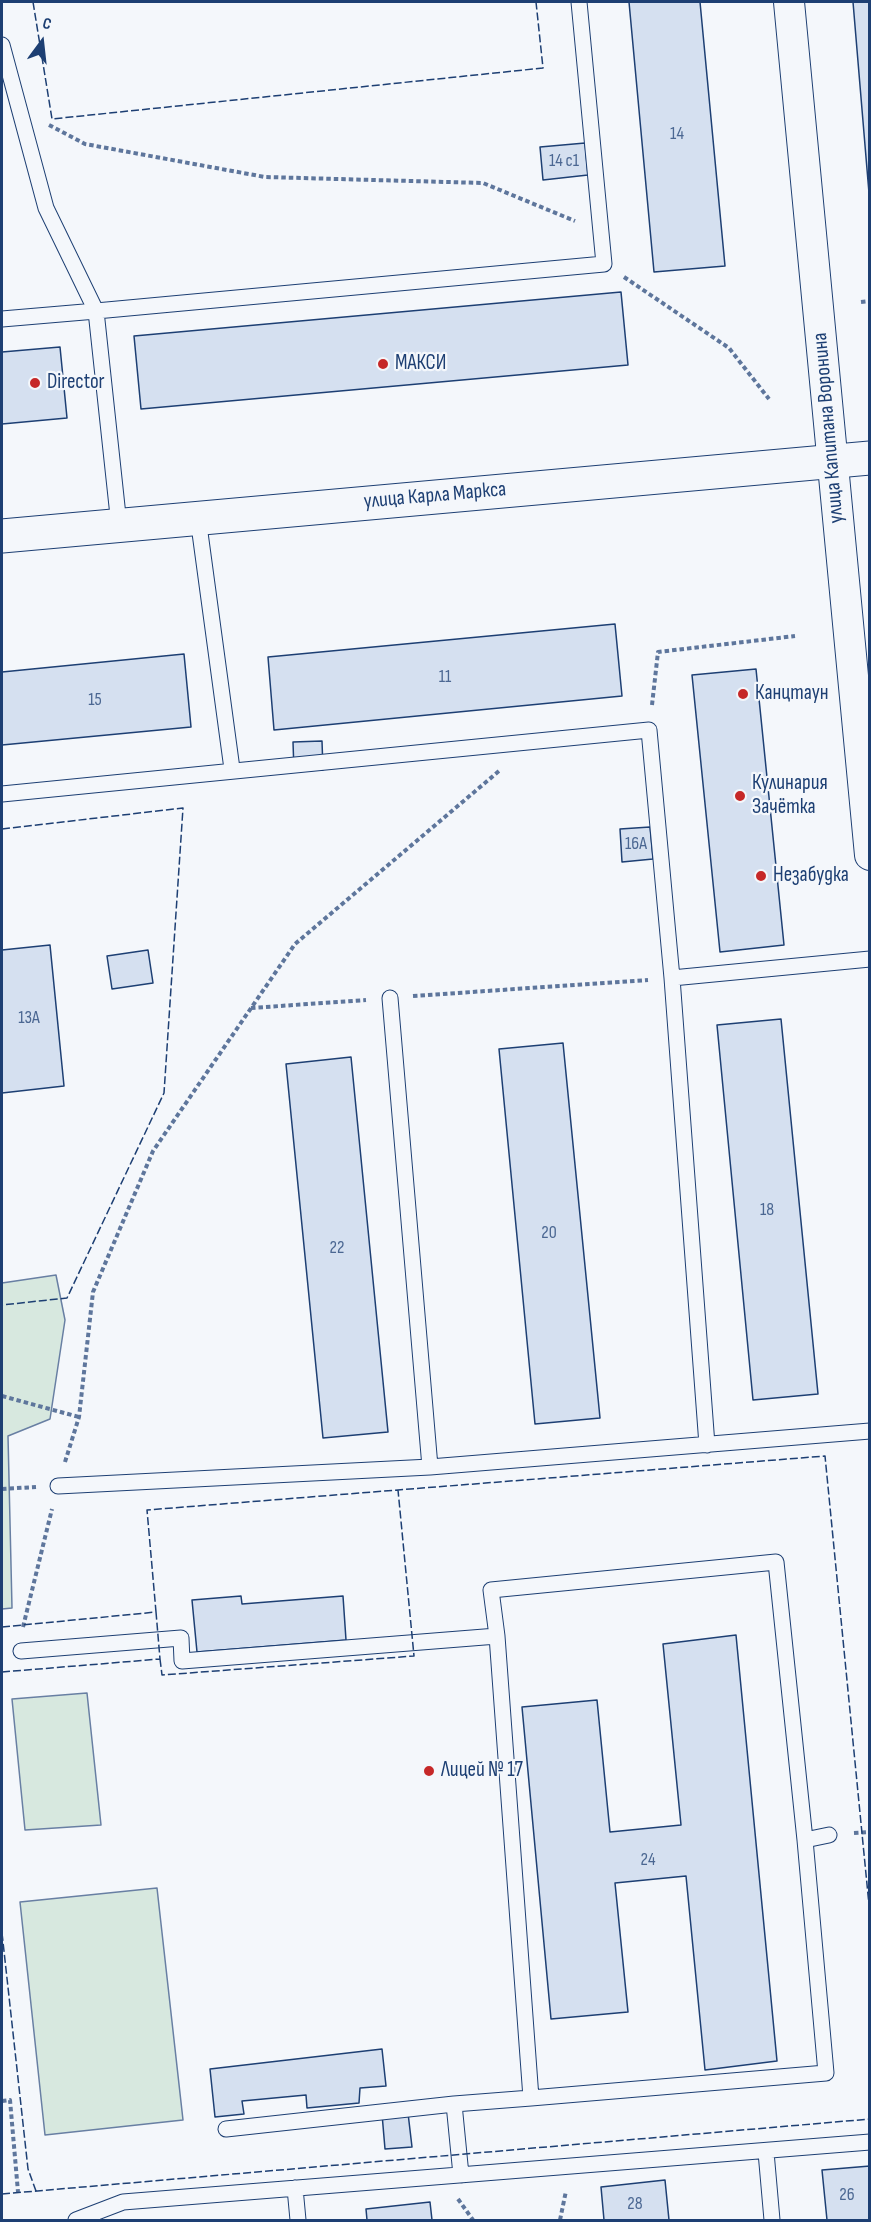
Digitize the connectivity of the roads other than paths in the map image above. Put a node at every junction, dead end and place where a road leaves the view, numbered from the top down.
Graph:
1 (579, 2) edge
2 (789, 2) edge
3 (2, 45) edge
4 (18, 109) junction
5 (2, 110) edge
6 (96, 311) junction
7 (2, 319) edge
8 (870, 458) edge
9 (832, 461) junction
10 (198, 518) junction
11 (119, 525) junction
12 (2, 536) edge
13 (232, 769) junction
14 (2, 794) edge
15 (870, 855) edge
16 (870, 959) edge
17 (672, 978) junction
18 (390, 998) road end
19 (870, 1431) edge
20 (707, 1445) junction
21 (430, 1467) junction
22 (58, 1486) road end
23 (497, 1636) junction
24 (21, 1651) dead end
25 (829, 1835) dead end
26 (805, 1840) junction
27 (531, 2098) junction
28 (454, 2104) junction
29 (226, 2129) dead end
30 (870, 2142) edge
31 (766, 2152) junction
32 (461, 2175) junction
33 (295, 2188) junction
34 (76, 2220) edge
35 (298, 2220) edge
36 (772, 2220) edge

1 - 6 lane
2 - 9 street, улица Капитана Воронина
3 - 4 lane
4 - 5 lane
4 - 6 lane
6 - 7 lane
6 - 11 lane
8 - 9 street, улица Карла Маркса
9 - 10 street, улица Карла Маркса
9 - 15 street, улица Капитана Воронина
10 - 11 street, улица Карла Маркса
10 - 13 lane
11 - 12 street, улица Карла Маркса
13 - 14 lane
13 - 17 lane
16 - 17 lane
17 - 20 lane
18 - 21 lane
19 - 20 lane
20 - 21 lane
21 - 22 lane
23 - 24 lane
23 - 26 lane
23 - 27 lane
25 - 26 lane
26 - 27 lane
27 - 28 lane
28 - 29 lane
28 - 32 lane
30 - 31 lane
31 - 32 lane
31 - 36 lane
32 - 33 lane
33 - 34 lane
33 - 35 lane

